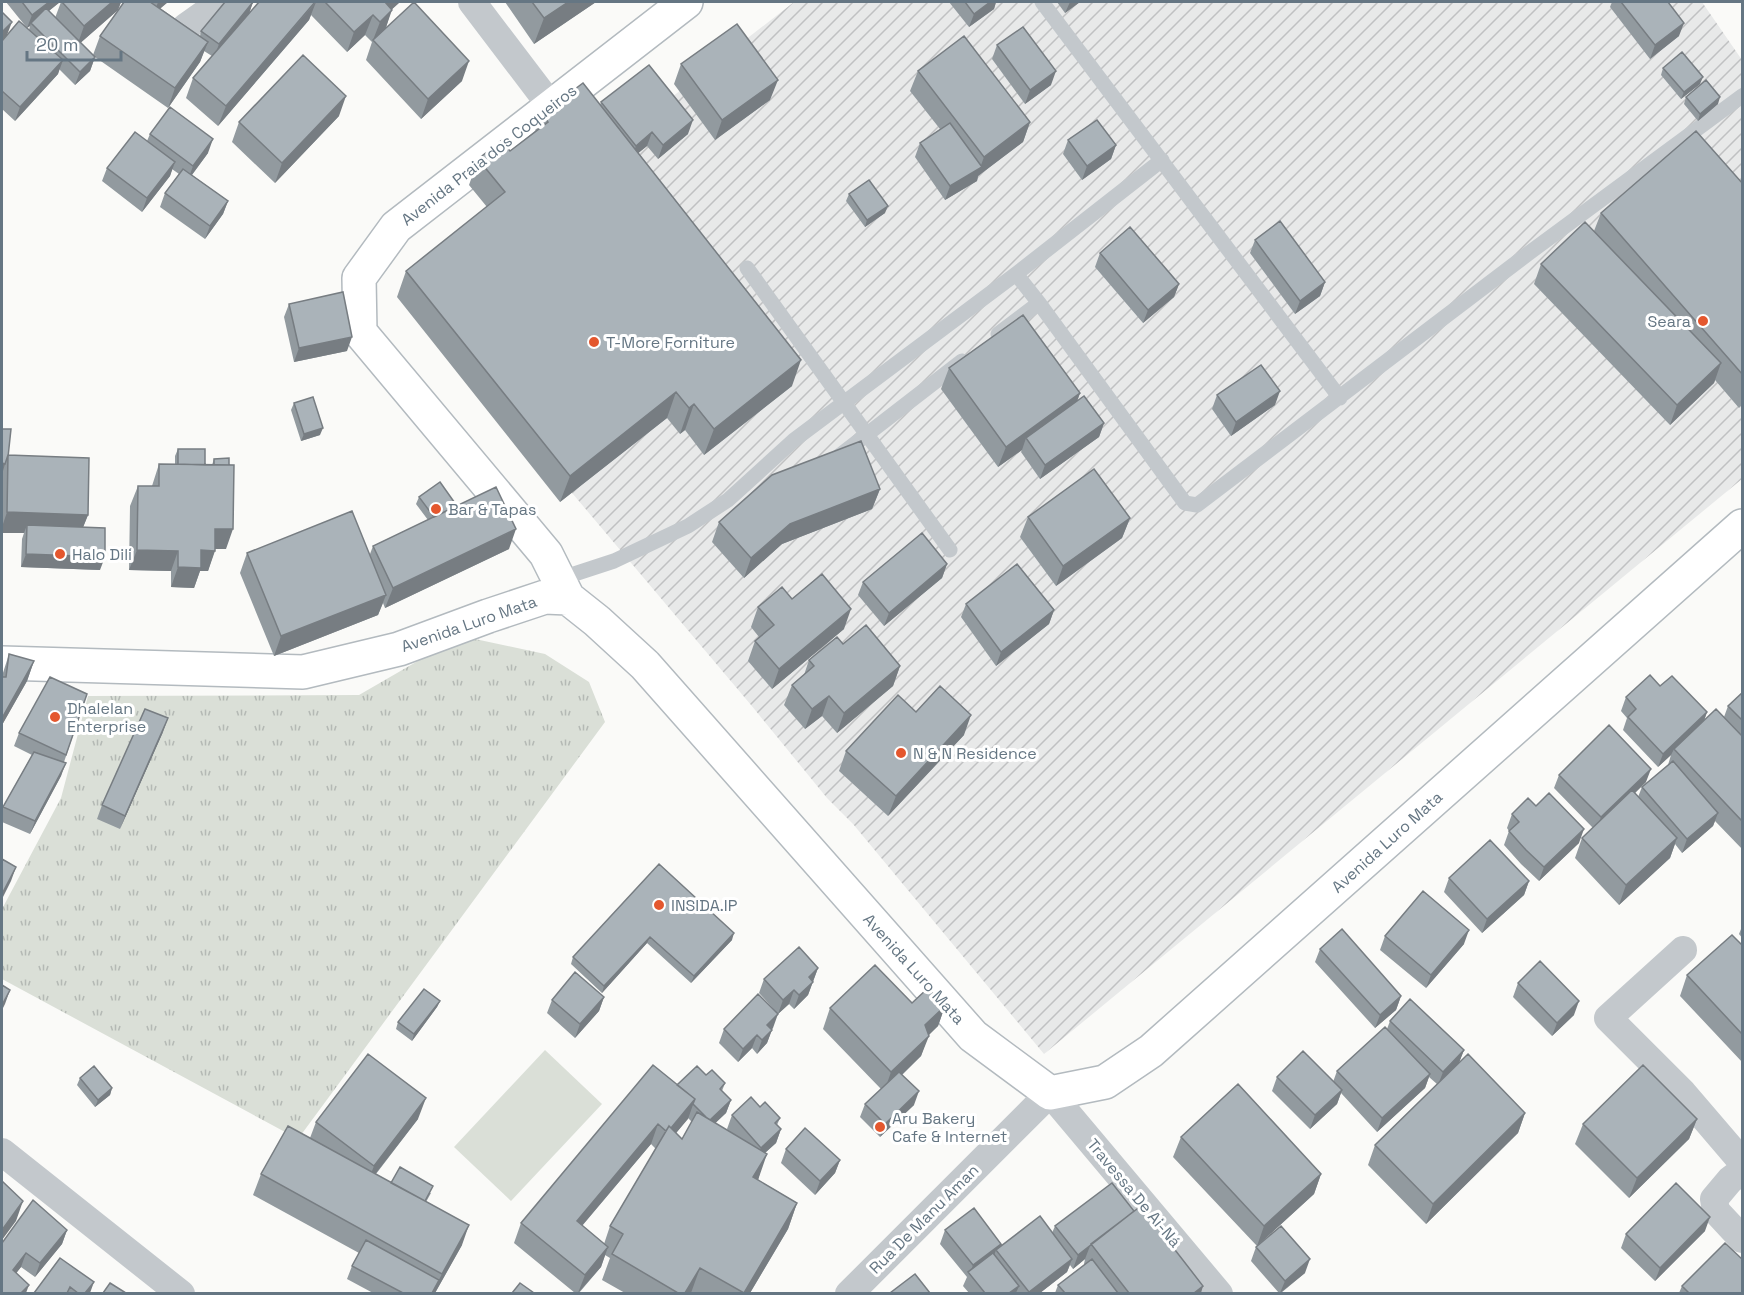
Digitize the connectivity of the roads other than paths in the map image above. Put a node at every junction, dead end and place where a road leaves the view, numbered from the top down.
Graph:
1 (221, 2) edge
2 (472, 2) edge
3 (686, 2) edge
4 (1042, 2) edge
5 (186, 27) edge
6 (1743, 96) edge
7 (552, 106) junction
8 (1162, 160) junction
9 (747, 268) dead end
10 (1016, 274) junction
11 (1039, 303) junction
12 (1340, 398) junction
13 (844, 402) junction
14 (867, 434) junction
15 (824, 467) edge
16 (760, 489) edge
17 (728, 500) junction
18 (1743, 526) edge
19 (951, 550) dead end
20 (564, 588) junction
21 (2, 663) edge
22 (1683, 950) dead end
23 (1050, 1093) junction
24 (2, 1152) edge
25 (1743, 1161) edge
26 (1743, 1171) edge
27 (1743, 1239) edge
28 (181, 1293) edge
29 (849, 1293) edge
30 (1218, 1293) edge

1 - 5 street
2 - 7 street
3 - 7 main road, Avenida Praia dos Coqueiros
4 - 8 lane
6 - 12 lane
7 - 20 main road, Avenida Praia dos Coqueiros
8 - 10 lane
8 - 12 lane
9 - 13 lane
10 - 11 lane
10 - 13 lane
11 - 12 lane
11 - 14 lane
13 - 14 lane
13 - 17 lane
14 - 15 lane
14 - 19 lane
16 - 17 lane
17 - 20 lane
18 - 23 main road, Avenida Luro Mata
20 - 21 main road, Avenida Luro Mata
20 - 23 main road, Avenida Luro Mata
22 - 25 street
23 - 29 street, Rua De Manu Aman
23 - 30 street, Travessa De Ai-Ná
24 - 28 street
26 - 27 street

